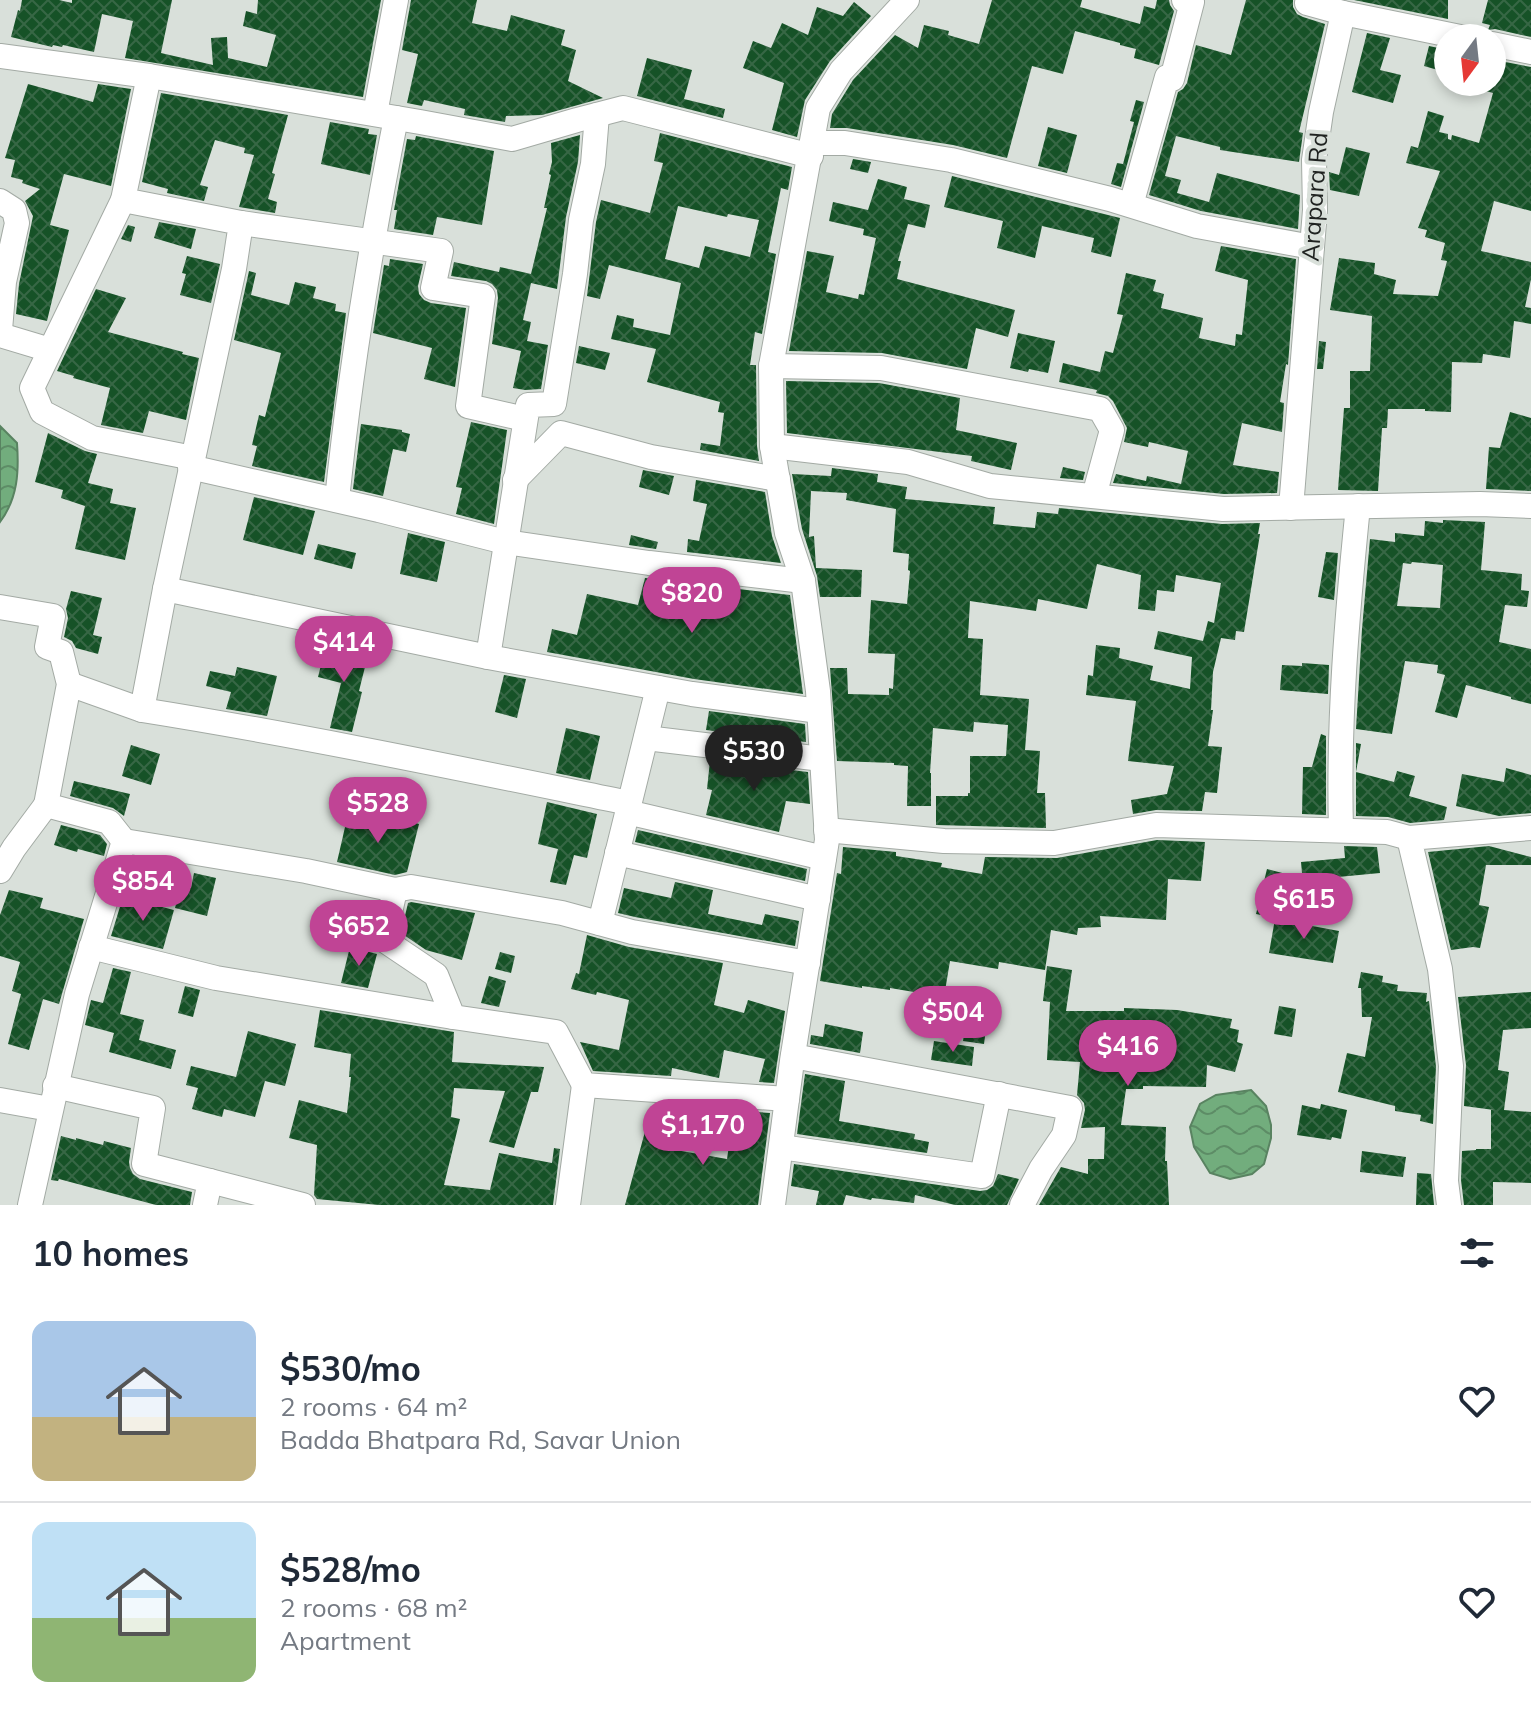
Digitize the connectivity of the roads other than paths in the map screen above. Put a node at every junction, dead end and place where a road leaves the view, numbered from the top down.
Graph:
1 (396, 0) edge
2 (907, 0) edge
3 (1184, 0) edge
4 (1308, 0) edge
5 (1343, 13) junction
6 (1434, 32) edge
7 (1506, 47) edge
8 (1531, 52) edge
9 (0, 56) edge
10 (149, 76) junction
11 (597, 115) junction
12 (386, 116) junction
13 (812, 150) junction
14 (123, 200) junction
15 (0, 201) edge
16 (1131, 205) junction
17 (241, 223) junction
18 (371, 241) junction
19 (1312, 247) junction
20 (0, 332) edge
21 (50, 350) junction
22 (771, 366) junction
23 (525, 419) junction
24 (772, 446) junction
25 (192, 462) junction
26 (778, 479) junction
27 (515, 480) junction
28 (1094, 496) junction
29 (337, 500) junction
30 (1358, 506) junction
31 (1531, 506) edge
32 (1291, 508) junction
33 (505, 542) junction
34 (803, 581) junction
35 (165, 589) junction
36 (0, 607) edge
37 (488, 657) junction
38 (69, 684) junction
39 (658, 688) junction
40 (142, 710) junction
41 (819, 711) junction
42 (646, 738) junction
43 (822, 759) junction
44 (46, 805) junction
45 (628, 808) junction
46 (1531, 828) edge
47 (826, 830) junction
48 (1341, 830) junction
49 (1409, 838) junction
50 (124, 841) junction
51 (617, 853) junction
52 (824, 858) junction
53 (0, 871) edge
54 (395, 890) junction
55 (818, 899) junction
56 (600, 923) junction
57 (91, 947) junction
58 (808, 963) junction
59 (453, 1017) junction
60 (793, 1056) junction
61 (584, 1085) junction
62 (999, 1094) junction
63 (52, 1098) junction
64 (787, 1099) junction
65 (0, 1100) edge
66 (781, 1147) junction
67 (210, 1181) junction
68 (30, 1205) edge
69 (205, 1205) edge
70 (303, 1205) edge
71 (568, 1205) edge
72 (773, 1205) edge
73 (1022, 1205) edge
74 (1449, 1205) edge

1 - 12 street
2 - 13 street
3 - 16 street
4 - 5 street
5 - 6 street
5 - 19 street, Arapara Rd
7 - 8 street
9 - 10 street
10 - 12 street
10 - 14 street
11 - 12 street
11 - 13 street
11 - 23 street
12 - 18 street
13 - 16 street
13 - 22 street
14 - 17 street
14 - 21 street
15 - 20 street
16 - 19 street
17 - 18 street
17 - 25 street
18 - 23 street
18 - 29 street
19 - 32 street, Arapara Rd
20 - 21 street
21 - 25 street
22 - 24 street
22 - 28 street
23 - 27 street
24 - 26 street
24 - 28 street
25 - 29 street
25 - 35 street
26 - 27 street
26 - 34 street
27 - 33 street
28 - 32 street
29 - 33 street
30 - 31 street
30 - 32 street
30 - 48 street
33 - 34 street
33 - 37 street
34 - 41 street
35 - 37 street
35 - 40 street
36 - 38 street
37 - 39 street
38 - 40 street
38 - 44 street
39 - 41 street
39 - 42 street
40 - 45 street
41 - 43 street
42 - 43 street
42 - 45 street
43 - 47 street
44 - 50 street
44 - 53 street
45 - 51 street
45 - 52 street
46 - 49 street
47 - 48 street
47 - 52 street
48 - 49 street
49 - 74 street
50 - 54 street
50 - 57 street
51 - 55 street
51 - 56 street
52 - 55 street
54 - 56 street
54 - 59 street
55 - 58 street
56 - 58 street
57 - 59 street
57 - 63 street
58 - 60 street
59 - 61 street
60 - 62 street
60 - 64 street
61 - 64 street
61 - 71 street
62 - 66 street
62 - 73 street
63 - 65 street
63 - 67 street
63 - 68 street
64 - 66 street
66 - 72 street
67 - 69 street
67 - 70 street

